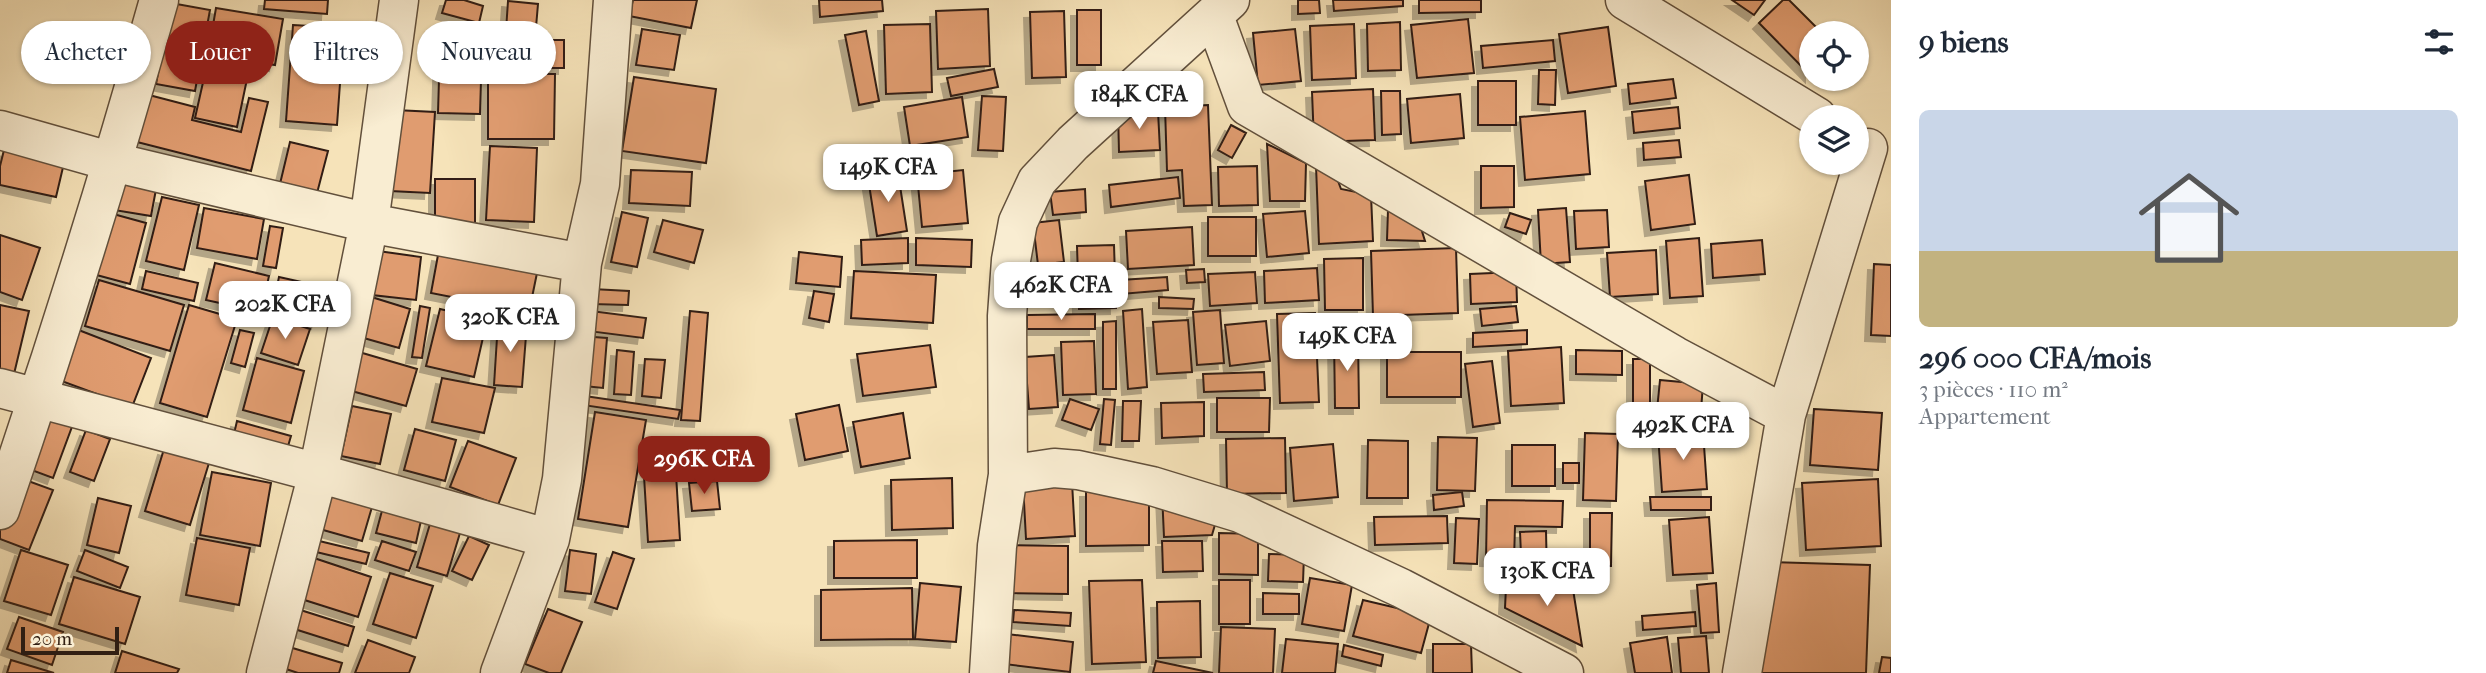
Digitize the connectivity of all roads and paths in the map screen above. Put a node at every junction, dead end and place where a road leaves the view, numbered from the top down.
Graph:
1 (159, 0) edge
2 (399, 0) edge
3 (613, 0) edge
4 (1625, 0) edge
5 (1222, 8) edge
6 (1799, 106) edge
7 (0, 130) edge
8 (1872, 150) edge
9 (113, 162) junction
10 (369, 223) junction
11 (582, 262) junction
12 (0, 388) edge
13 (38, 398) junction
14 (1786, 415) junction
15 (318, 473) junction
16 (1008, 475) junction
17 (0, 510) edge
18 (550, 538) junction
19 (266, 673) edge
20 (500, 673) edge
21 (989, 673) edge
22 (1564, 673) edge
23 (1742, 673) edge

1 - 9 street
2 - 10 street
3 - 11 street
4 - 6 street
5 - 14 street
5 - 16 street
7 - 9 street
8 - 14 street
9 - 10 street
9 - 13 street
10 - 11 street
10 - 15 street
11 - 18 street
12 - 13 street
13 - 15 street
13 - 17 street
14 - 23 street
15 - 18 street
15 - 19 street
16 - 21 street
16 - 22 street
18 - 20 street

